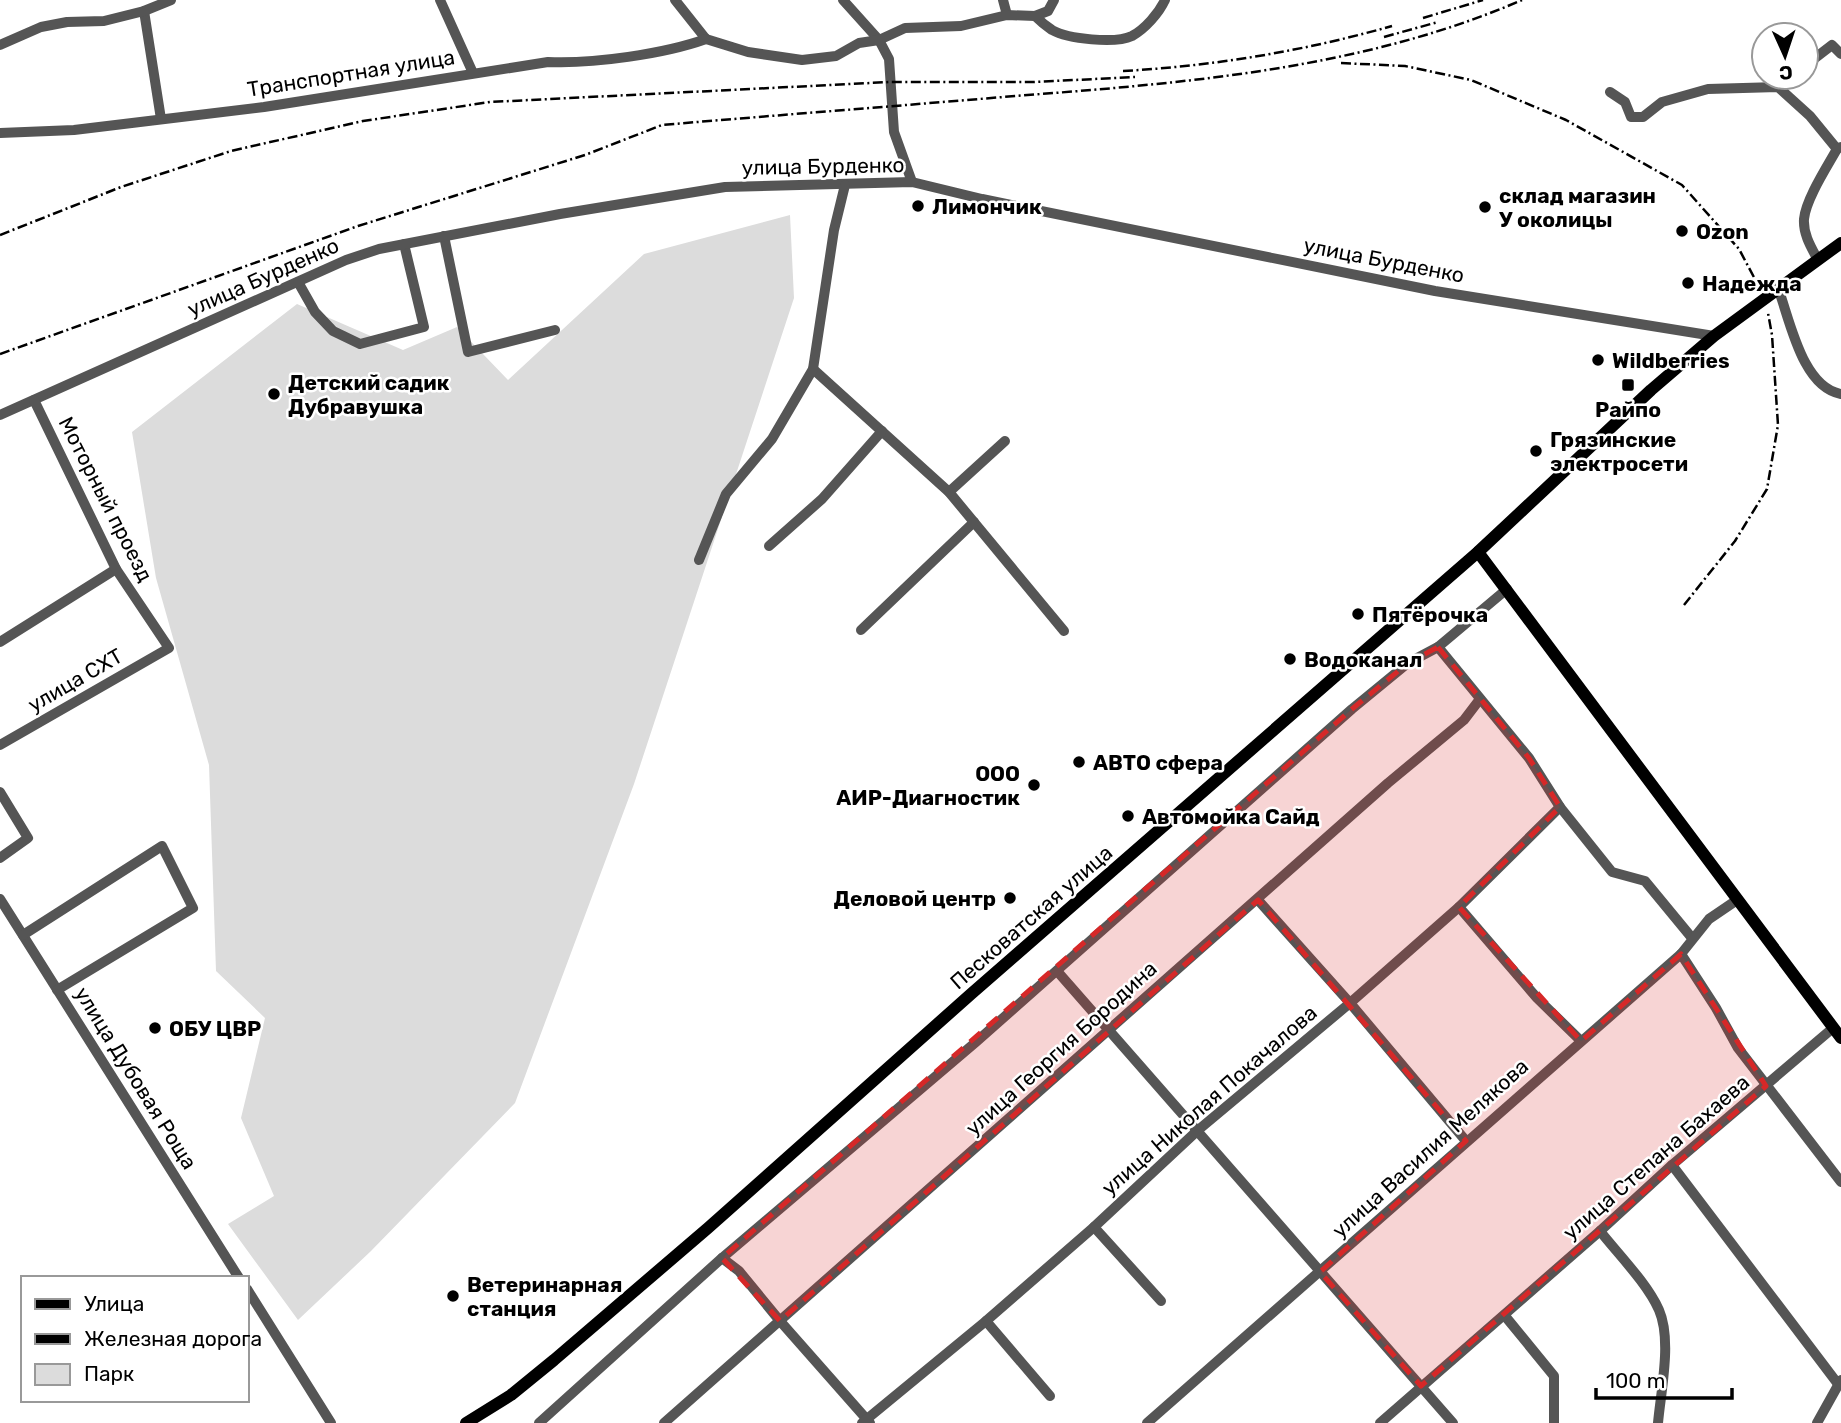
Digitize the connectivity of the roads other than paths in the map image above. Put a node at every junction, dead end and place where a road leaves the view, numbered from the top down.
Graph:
1 (171, 0) edge
2 (440, 0) edge
3 (675, 0) edge
4 (844, 0) edge
5 (1003, 0) edge
6 (1054, 0) edge
7 (1165, 0) edge
8 (144, 11) junction
9 (1007, 15) junction
10 (1035, 16) junction
11 (706, 39) junction
12 (879, 40) junction
13 (0, 45) edge
14 (1820, 54) edge
15 (1841, 54) edge
16 (473, 74) junction
17 (1750, 88) edge
18 (1782, 91) edge
19 (1610, 92) dead end
20 (161, 119) junction
21 (0, 133) edge
22 (1839, 148) edge
23 (912, 181) junction
24 (845, 185) junction
25 (444, 236) junction
26 (1841, 243) edge
27 (404, 244) junction
28 (1818, 260) junction
29 (298, 282) junction
30 (1778, 288) junction
31 (555, 330) dead end
32 (1714, 336) junction
33 (813, 369) junction
34 (1841, 394) edge
35 (34, 400) junction
36 (0, 415) edge
37 (883, 431) junction
38 (1005, 441) dead end
39 (949, 492) junction
40 (974, 522) junction
41 (769, 546) dead end
42 (1478, 552) junction
43 (699, 560) dead end
44 (116, 569) junction
45 (1507, 589) junction
46 (861, 631) dead end
47 (1064, 631) dead end
48 (0, 642) edge
49 (1438, 647) junction
50 (169, 648) joint
51 (1480, 699) junction
52 (0, 745) edge
53 (0, 792) edge
54 (1560, 807) junction
55 (0, 858) edge
56 (0, 899) edge
57 (1258, 900) junction
58 (1737, 900) junction
59 (1459, 908) junction
60 (23, 935) junction
61 (1692, 938) junction
62 (1681, 954) junction
63 (1057, 971) junction
64 (57, 990) junction
65 (1350, 1003) junction
66 (1110, 1029) junction
67 (1837, 1033) edge
68 (1581, 1041) junction
69 (1766, 1086) junction
70 (1197, 1131) junction
71 (1466, 1141) junction
72 (1672, 1165) junction
73 (1841, 1182) edge
74 (1094, 1227) junction
75 (1600, 1231) junction
76 (722, 1258) junction
77 (1320, 1272) junction
78 (238, 1276) edge
79 (248, 1291) edge
80 (1161, 1301) dead end
81 (1505, 1315) junction
82 (780, 1321) junction
83 (986, 1321) junction
84 (1839, 1382) edge
85 (1421, 1386) junction
86 (1049, 1396) dead end
87 (471, 1422) edge
88 (867, 1422) edge
89 (331, 1423) edge
90 (539, 1423) edge
91 (664, 1423) edge
92 (1147, 1423) edge
93 (1380, 1423) edge
94 (1453, 1423) edge
95 (1554, 1423) edge
96 (1658, 1423) edge
97 (1817, 1423) edge

1 - 8 street
2 - 16 street
3 - 11 street
4 - 12 street
5 - 9 street
6 - 10 street
7 - 10 street
8 - 13 street
8 - 20 street
9 - 10 street
9 - 12 street
11 - 12 street
11 - 16 street, Транспортная улица
12 - 23 street
14 - 15 street
16 - 20 street, Транспортная улица
17 - 19 street
18 - 22 street
20 - 21 street, Транспортная улица
22 - 28 street
23 - 24 street, улица Бурденко
23 - 32 street, улица Бурденко
24 - 25 street, улица Бурденко
24 - 33 street
25 - 27 street, улица Бурденко
25 - 31 street
26 - 28 main road, Песковатская улица
27 - 29 street, улица Бурденко
27 - 29 street
28 - 30 main road, Песковатская улица
29 - 35 street, улица Бурденко
30 - 32 main road, Песковатская улица
30 - 34 street
32 - 42 main road, Песковатская улица
33 - 37 street
33 - 43 street
35 - 36 street, улица Бурденко
35 - 44 street, Моторный проезд
37 - 39 street
37 - 41 street
38 - 39 street
39 - 40 street
40 - 46 street
40 - 47 street
42 - 45 main road
42 - 87 main road, Песковатская улица
44 - 48 street
44 - 50 street, Моторный проезд
45 - 49 street
45 - 58 main road
49 - 51 street
49 - 63 street
50 - 52 street, улица СХТ
51 - 54 street
51 - 57 street, улица Георгия Бородина
53 - 55 street
54 - 59 street
54 - 61 street
56 - 60 street, улица Дубовая Роща
57 - 65 street, улица Николая Покачалова
57 - 66 street, улица Георгия Бородина
58 - 61 street, улица Василия Мелякова
58 - 67 main road
59 - 65 street
59 - 68 street
60 - 64 street, улица Дубовая Роща
60 - 64 street
61 - 62 street, улица Василия Мелякова
62 - 68 street, улица Василия Мелякова
62 - 69 street
63 - 66 street
63 - 76 street
64 - 78 street, улица Дубовая Роща
65 - 70 street, улица Николая Покачалова
65 - 71 street, улица Николая Покачалова
66 - 70 street
66 - 82 street, улица Георгия Бородина
67 - 69 street, улица Степана Бахаева
68 - 71 street, улица Василия Мелякова
69 - 72 street, улица Степана Бахаева
69 - 73 street
70 - 74 street, улица Николая Покачалова
70 - 77 street
71 - 77 street, улица Василия Мелякова
72 - 75 street, улица Степана Бахаева
72 - 84 street
74 - 80 street
74 - 83 street, улица Николая Покачалова
75 - 81 street, улица Степана Бахаева
75 - 96 street
76 - 82 street
76 - 90 street
77 - 85 street
77 - 92 street, улица Василия Мелякова
79 - 89 street
81 - 85 street, улица Степана Бахаева
81 - 95 street
82 - 88 street
82 - 91 street, улица Георгия Бородина
83 - 86 street
83 - 88 street, улица Николая Покачалова
84 - 97 street
85 - 93 street, улица Степана Бахаева
85 - 94 street

